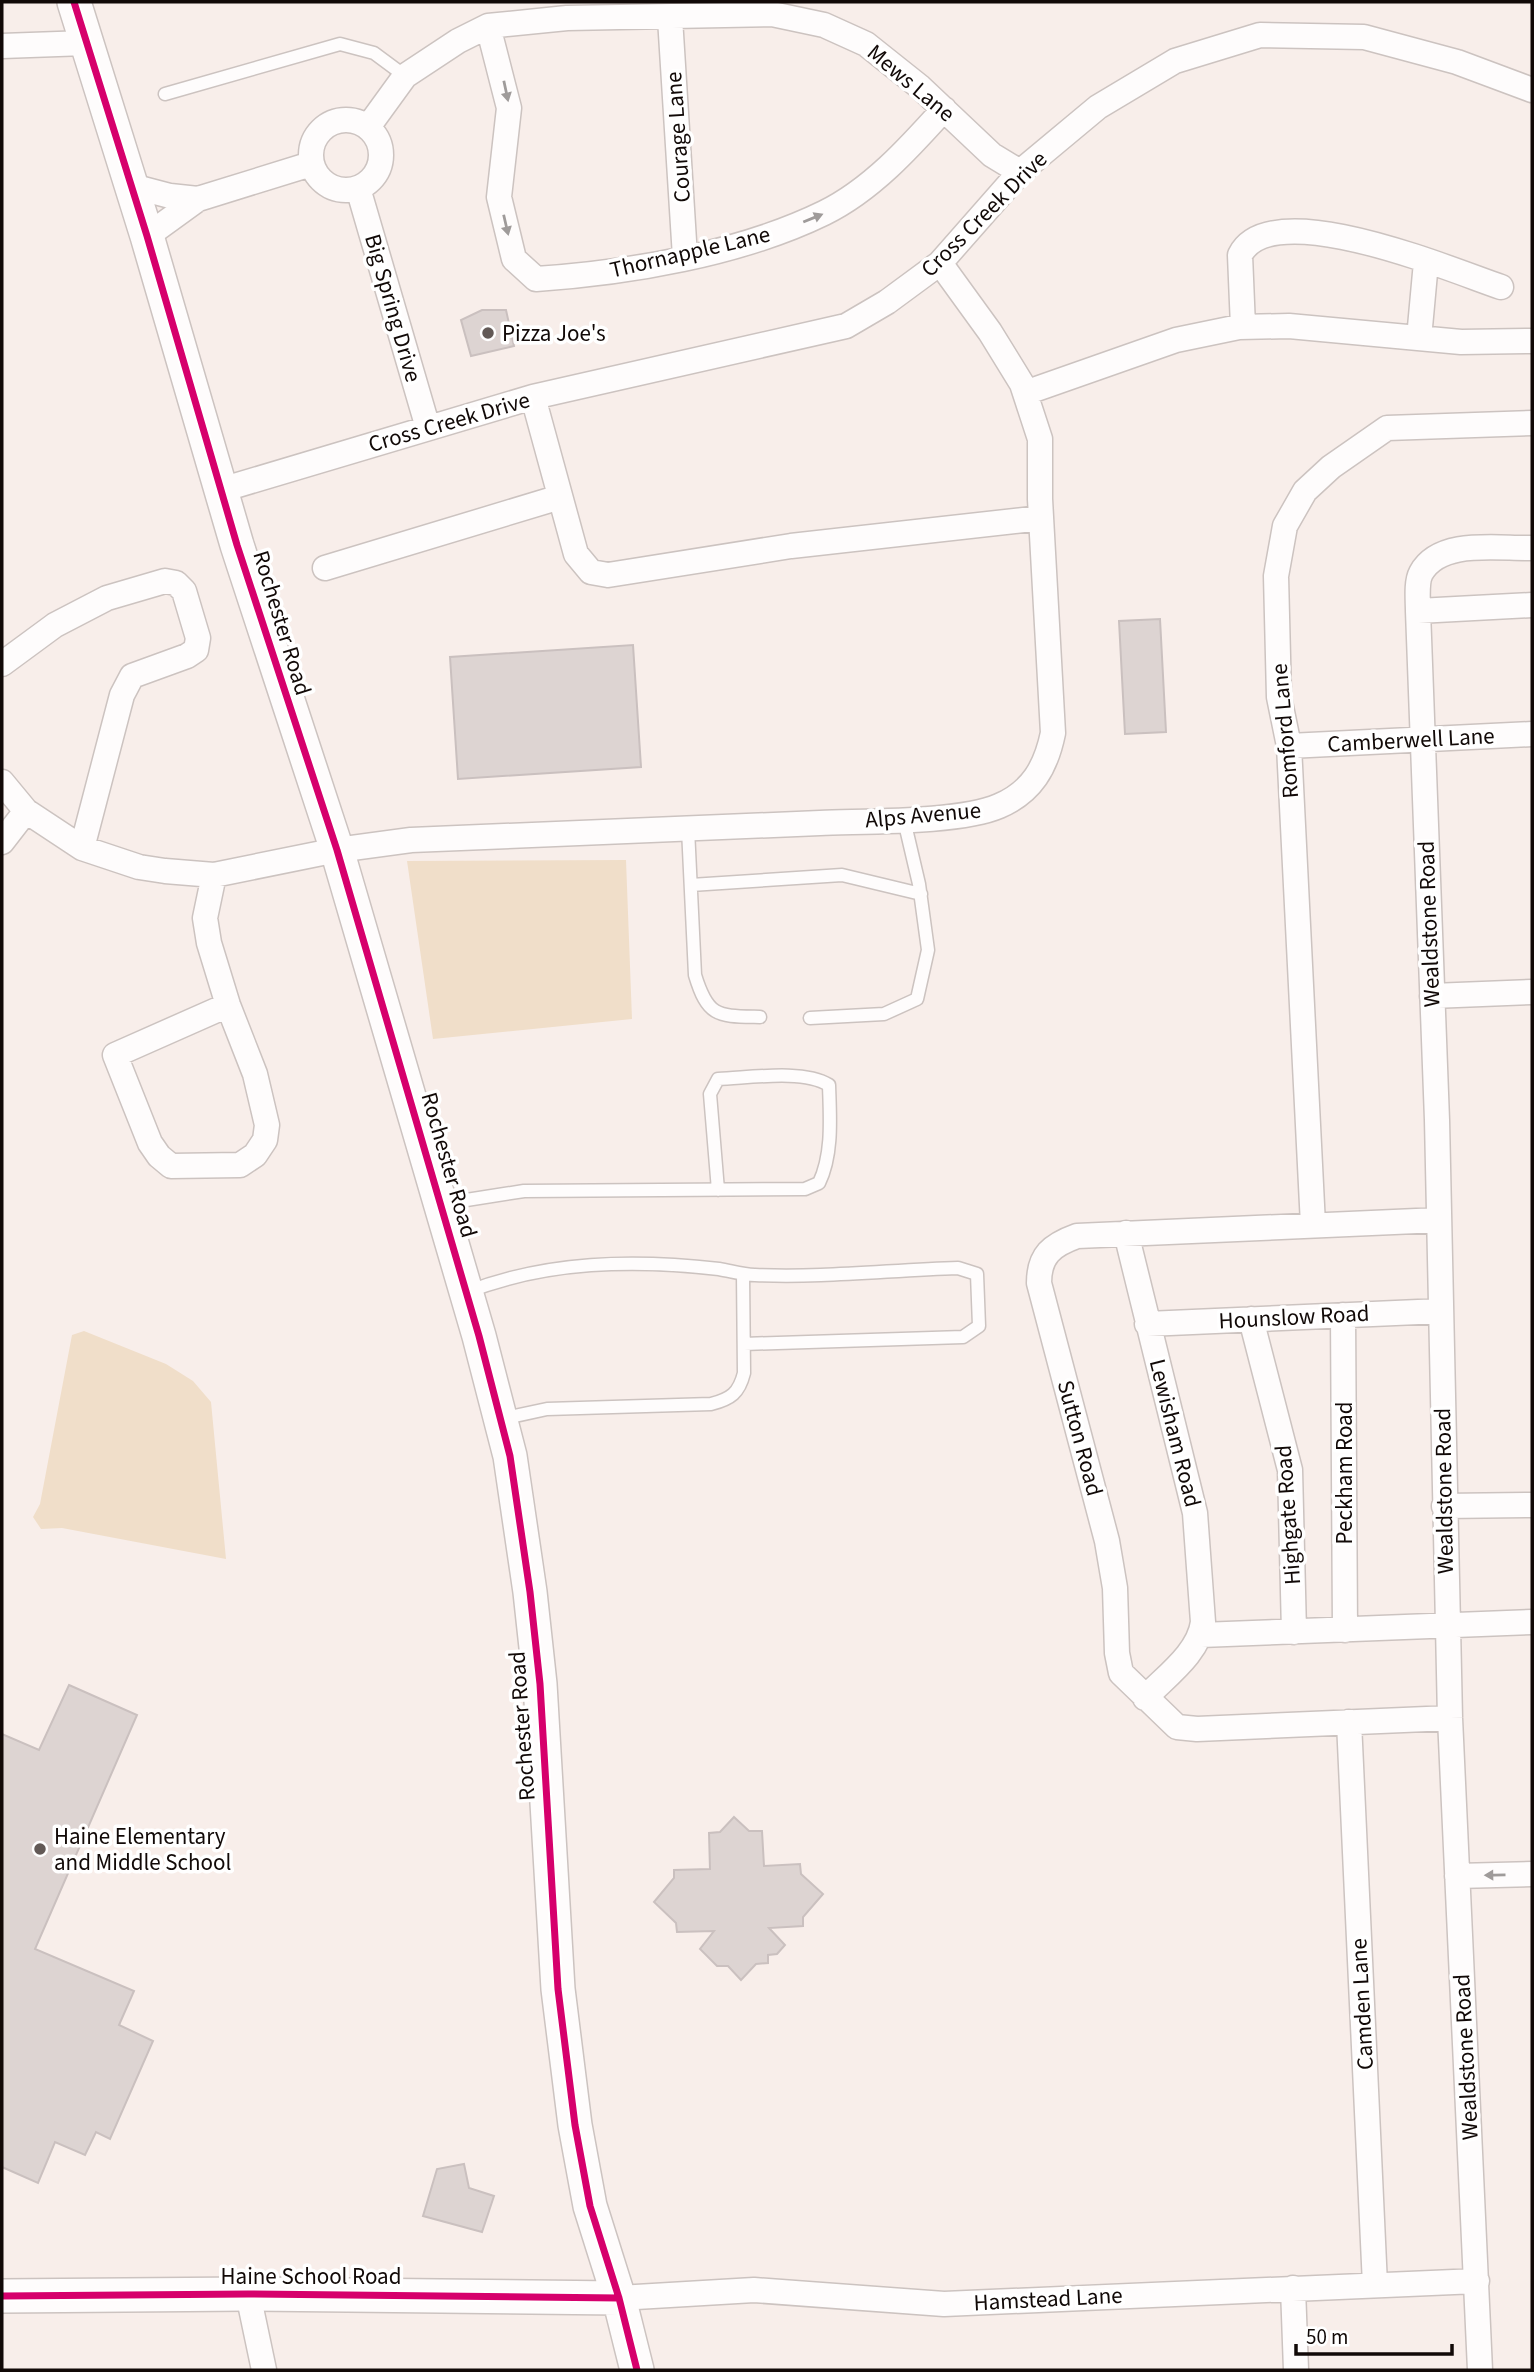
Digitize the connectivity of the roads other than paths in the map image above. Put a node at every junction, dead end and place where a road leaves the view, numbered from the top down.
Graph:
1 (74, 2) edge
2 (670, 18) junction
3 (488, 26) junction
4 (86, 43) junction
5 (2, 46) edge
6 (405, 76) junction
7 (1532, 90) edge
8 (165, 94) dead end
9 (944, 109) junction
10 (368, 127) junction
11 (311, 164) junction
12 (1020, 172) junction
13 (132, 186) junction
14 (358, 188) junction
15 (198, 199) junction
16 (148, 236) junction
17 (685, 257) junction
18 (1426, 262) junction
19 (940, 263) junction
20 (1501, 287) dead end
21 (1243, 327) junction
22 (1419, 338) junction
23 (1532, 341) edge
24 (1025, 393) junction
25 (534, 397) junction
26 (1532, 422) edge
27 (428, 428) junction
28 (221, 490) junction
29 (560, 497) junction
30 (1041, 518) junction
31 (1532, 548) edge
32 (325, 569) dead end
33 (1532, 605) edge
34 (1418, 611) junction
35 (2, 664) edge
36 (1532, 734) edge
37 (1423, 740) junction
38 (1289, 746) junction
39 (2, 782) edge
40 (26, 811) junction
41 (904, 820) junction
42 (688, 829) junction
43 (2, 842) edge
44 (82, 848) junction
45 (337, 850) junction
46 (214, 875) junction
47 (691, 885) junction
48 (920, 894) junction
49 (1532, 992) edge
50 (1432, 996) junction
51 (228, 1005) junction
52 (760, 1017) dead end
53 (810, 1018) dead end
54 (718, 1190) junction
55 (441, 1204) junction
56 (1439, 1220) junction
57 (1313, 1225) junction
58 (1126, 1233) junction
59 (743, 1274) junction
60 (467, 1292) junction
61 (1441, 1311) junction
62 (1343, 1315) junction
63 (1251, 1319) junction
64 (1147, 1324) junction
65 (744, 1344) junction
66 (501, 1419) junction
67 (1532, 1505) edge
68 (1444, 1506) junction
69 (1532, 1622) edge
70 (1447, 1626) junction
71 (1345, 1630) junction
72 (1294, 1632) junction
73 (1201, 1635) junction
74 (1145, 1698) junction
75 (1450, 1718) junction
76 (1349, 1723) junction
77 (1532, 1874) edge
78 (1457, 1876) junction
79 (1477, 2281) junction
80 (1375, 2285) junction
81 (1293, 2288) junction
82 (248, 2294) junction
83 (2, 2296) edge
84 (619, 2298) junction
85 (264, 2370) edge
86 (637, 2370) edge
87 (1296, 2370) edge
88 (1480, 2370) edge

1 - 4 street, Rochester Road
2 - 3 street, Mews Lane
2 - 9 street, Mews Lane
2 - 17 street, Courage Lane
3 - 6 street, Mews Lane
3 -> 17 street, Thornapple Lane
4 - 5 street
4 - 13 street, Rochester Road
6 - 8 lane
6 - 10 street, Mews Lane
7 - 12 street, Cross Creek Drive
9 - 12 street, Mews Lane
17 -> 9 street, Thornapple Lane
10 - 11 street
10 - 14 street
11 - 14 street
11 - 15 street
12 - 19 street, Cross Creek Drive
13 - 15 street
13 - 16 street, Rochester Road
14 - 27 street, Big Spring Drive
15 - 16 street
16 - 28 street, Rochester Road
18 - 20 street
18 - 21 street
18 - 22 street
19 - 24 street, Alps Avenue
19 - 25 street, Cross Creek Drive
21 - 22 street
21 - 24 street
22 - 23 street
24 - 30 street, Alps Avenue
25 - 27 street, Cross Creek Drive
25 - 29 street
26 - 38 street, Romford Lane
27 - 28 street, Cross Creek Drive
28 - 45 street, Rochester Road
29 - 30 street
29 - 32 street
30 - 41 street, Alps Avenue
31 - 34 street, Wealdstone Road
33 - 34 street
34 - 37 street, Wealdstone Road
35 - 44 street
36 - 37 street, Camberwell Lane
37 - 38 street, Camberwell Lane
37 - 50 street, Wealdstone Road
38 - 57 street, Romford Lane
39 - 40 street, Alps Avenue
40 - 43 street
40 - 44 street, Alps Avenue
41 - 42 street, Alps Avenue
41 - 48 lane
42 - 45 street, Alps Avenue
42 - 47 lane
44 - 46 street, Alps Avenue
45 - 46 street, Alps Avenue
45 - 55 street, Rochester Road
46 - 51 street
47 - 48 lane
47 - 52 lane
48 - 53 lane
49 - 50 street
50 - 56 street, Wealdstone Road
51 - 51 street
54 - 54 lane
54 - 55 lane
55 - 60 street, Rochester Road
56 - 57 street, Sutton Road
56 - 61 street, Wealdstone Road
57 - 58 street, Sutton Road
58 - 64 street, Lewisham Road
58 - 74 street, Sutton Road
59 - 60 lane
59 - 65 lane
59 - 65 lane
60 - 66 street, Rochester Road
61 - 62 street, Hounslow Road
61 - 68 street, Wealdstone Road
62 - 63 street, Hounslow Road
62 - 71 street, Peckham Road
63 - 64 street, Hounslow Road
63 - 72 street, Highgate Road
64 - 73 street, Lewisham Road
65 - 66 lane
66 - 84 street, Rochester Road
67 - 68 street
68 - 70 street, Wealdstone Road
69 - 70 street
70 - 71 street
70 - 75 street, Wealdstone Road
71 - 72 street
72 - 73 street
73 - 74 street
74 - 76 street, Sutton Road
75 - 76 street, Sutton Road
75 - 78 street, Wealdstone Road
76 - 80 street, Camden Lane
77 -> 78 street
78 - 79 street, Wealdstone Road
79 - 80 street, Hamstead Lane
79 - 88 street, Wealdstone Road
80 - 81 street, Hamstead Lane
81 - 84 street, Hamstead Lane
81 - 87 street
82 - 83 street, Haine School Road
82 - 84 street, Haine School Road
82 - 85 street
84 - 86 street, Rochester Road

